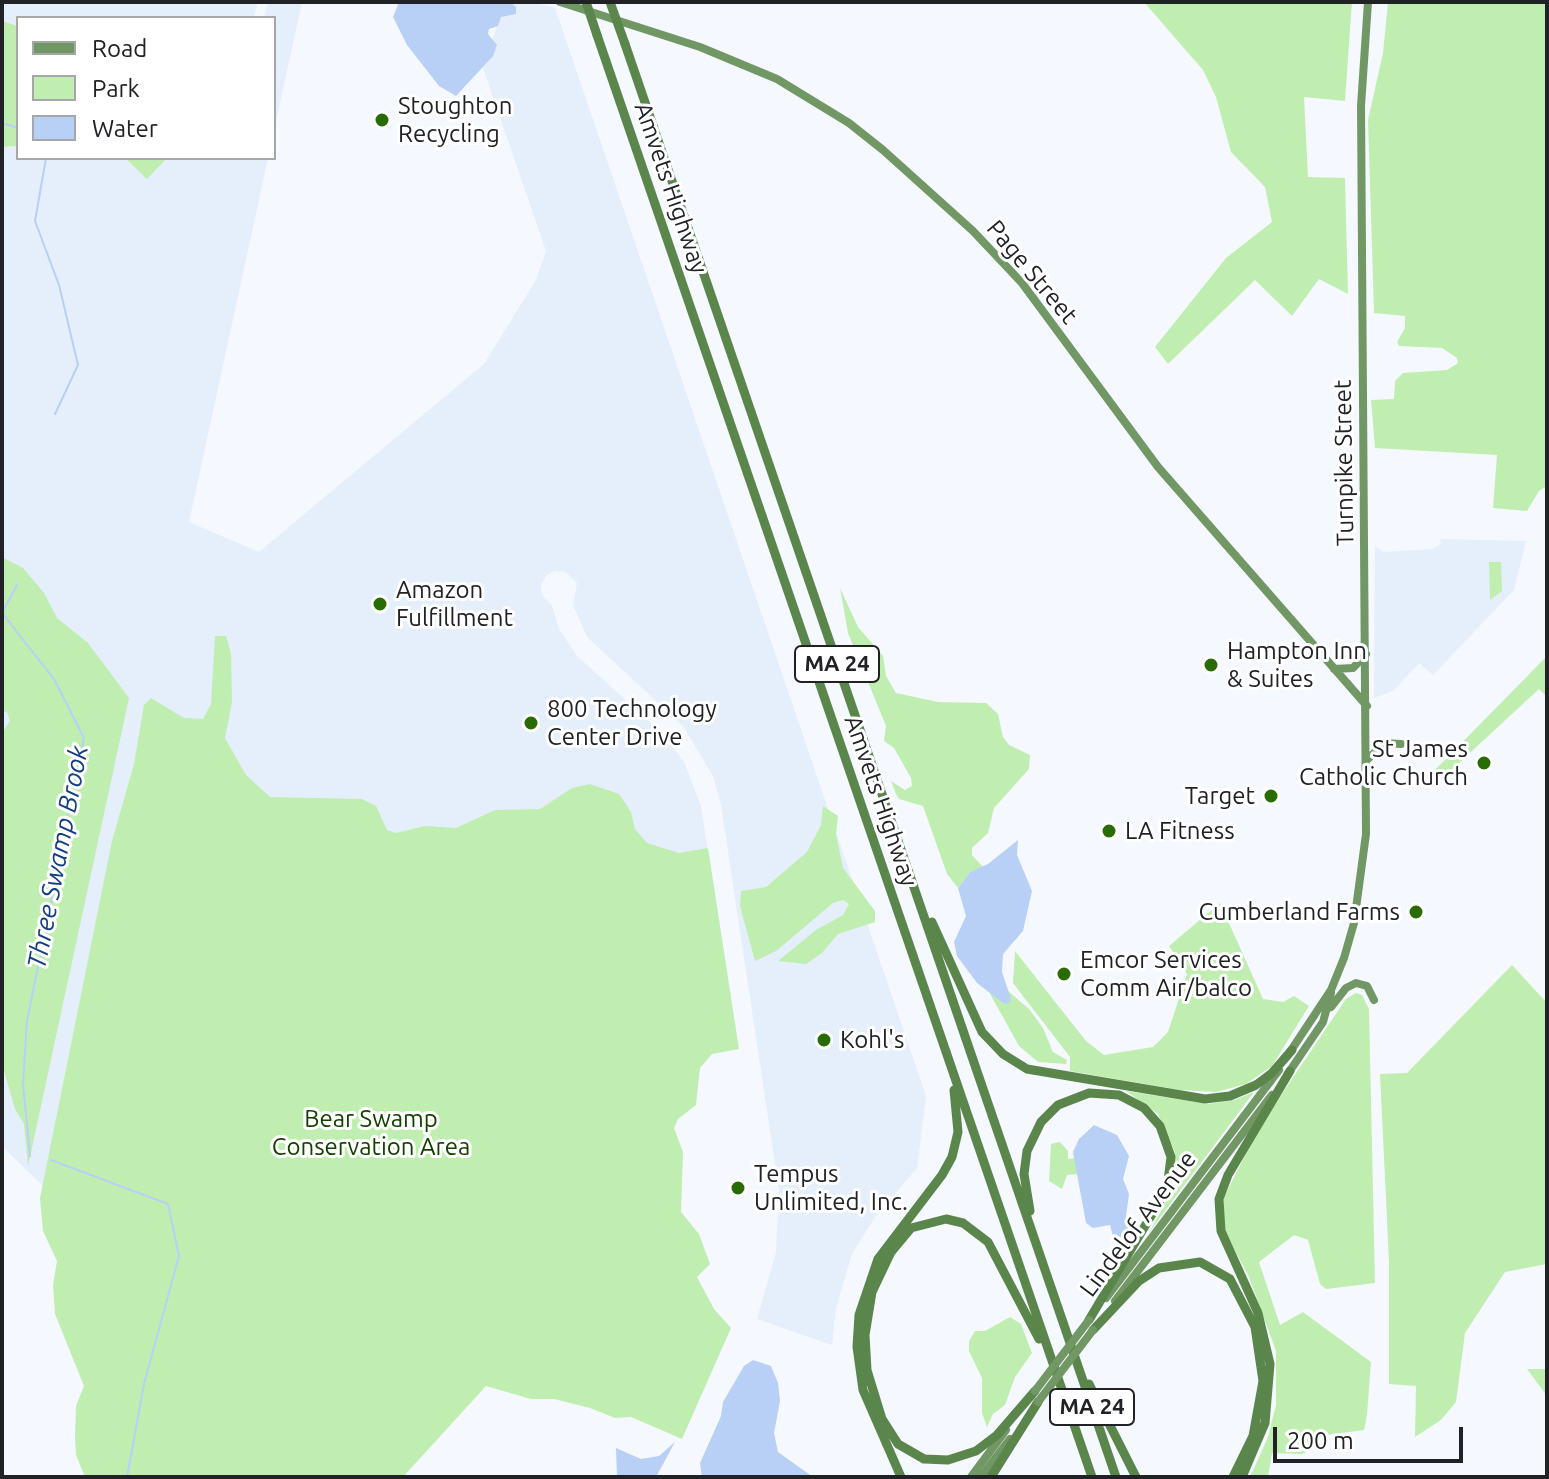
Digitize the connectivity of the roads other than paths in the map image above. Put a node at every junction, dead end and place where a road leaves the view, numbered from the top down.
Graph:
1 (560, 2) edge
2 (586, 2) edge
3 (610, 2) edge
4 (1368, 2) edge
5 (1366, 652) junction
6 (1334, 669) junction
7 (1367, 706) junction
8 (1401, 744) dead end
9 (1368, 760) junction
10 (889, 818) junction
11 (1354, 923) joint
12 (1331, 990) junction
13 (1374, 1000) dead end
14 (1323, 1022) junction
15 (937, 1025) junction
16 (1292, 1050) junction
17 (1290, 1071) junction
18 (1050, 1284) junction
19 (1091, 1325) junction
20 (1068, 1337) junction
21 (1060, 1385) junction
22 (1035, 1391) junction
23 (1038, 1402) junction
24 (901, 1477) edge
25 (971, 1477) edge
26 (981, 1477) edge
27 (991, 1477) edge
28 (1091, 1477) edge
29 (1116, 1477) edge
30 (1136, 1477) edge
31 (1233, 1477) edge
32 (1242, 1477) edge

1 - 6 main road, Page Street
2 - 15 highway, Amvets Highway / MA 24, bridge
3 - 10 highway, Amvets Highway / MA 24, bridge
4 - 5 main road, Turnpike Street
5 - 6 main road
5 - 7 main road, Turnpike Street
6 - 7 main road, Page Street
7 - 9 main road, Turnpike Street
8 - 9 main road
9 - 11 main road, Turnpike Street
10 - 16 highway
10 - 18 highway, Amvets Highway / MA 24
11 - 12 main road, Lindelof Avenue
12 - 14 main road, Lindelof Avenue
12 - 16 main road, Lindelof Avenue
13 - 14 main road
14 - 17 main road, Lindelof Avenue
15 - 21 highway, Amvets Highway / MA 24
15 - 24 highway
16 - 19 main road, Lindelof Avenue
17 - 19 main road, Lindelof Avenue
17 - 32 highway
18 - 19 highway
18 - 20 highway, Amvets Highway / MA 24
19 - 22 main road, Lindelof Avenue, bridge
19 - 23 main road, Lindelof Avenue, bridge
19 - 31 highway
20 - 29 highway, Amvets Highway / MA 24
20 - 30 highway
21 - 22 highway
21 - 28 highway, Amvets Highway / MA 24
22 - 25 main road, Lindelof Avenue
23 - 26 main road, Lindelof Avenue
23 - 27 highway

